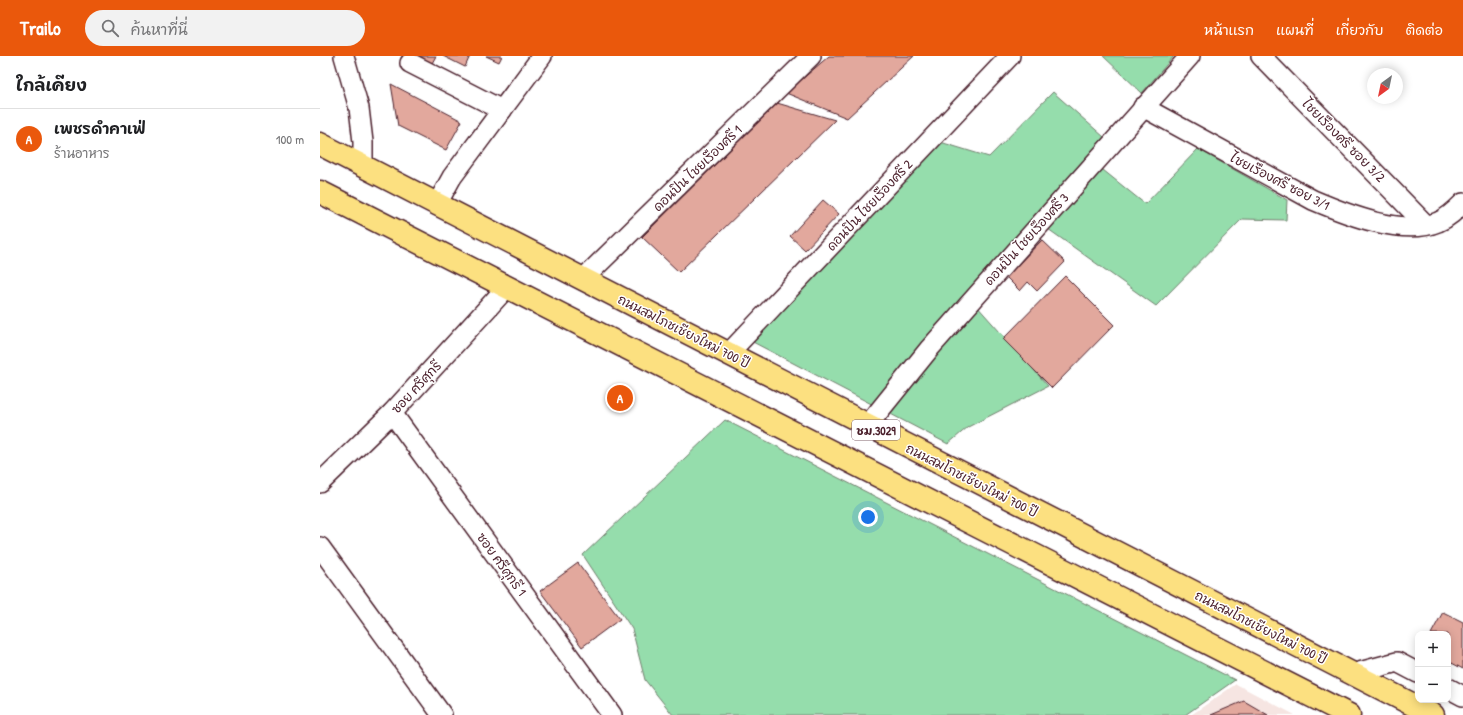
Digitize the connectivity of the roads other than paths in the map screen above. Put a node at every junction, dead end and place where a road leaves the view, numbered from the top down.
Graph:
1 (344, 56) edge
2 (542, 56) edge
3 (811, 56) edge
4 (1010, 56) edge
5 (1190, 56) edge
6 (1260, 56) edge
7 (410, 63) dead end
8 (1143, 107) junction
9 (502, 110) junction
10 (320, 144) edge
11 (363, 166) junction
12 (320, 192) edge
13 (437, 204) junction
14 (1463, 204) edge
15 (1426, 226) junction
16 (583, 279) junction
17 (507, 287) junction
18 (728, 354) junction
19 (392, 413) junction
20 (867, 426) junction
21 (320, 483) edge
22 (320, 547) edge
23 (1415, 671) edge
24 (1352, 674) junction
25 (1451, 690) edge
26 (1463, 696) edge
27 (1338, 713) edge
28 (442, 715) edge
29 (612, 715) edge
30 (1433, 715) edge

1 - 11 street
2 - 9 street
3 - 16 street, ดอนปิน ไชยเรืองศรี 1
4 - 18 street, ดอนปิน ไชยเรืองศรี 2
5 - 8 street, ดอนปิน ไชยเรืองศรี 3
6 - 15 street, ไชยเรืองศรี ซอย 3/2
7 - 9 street
8 - 15 street, ไชยเรืองศรี ซอย 3/1
8 - 20 street, ดอนปิน ไชยเรืองศรี 3
9 - 13 street
10 - 11 main road, ถนนสมโภชเชียงใหม่ 700 ปี / ชม.3029
11 - 13 main road, ถนนสมโภชเชียงใหม่ 700 ปี / ชม.3029
12 - 17 main road
13 - 16 main road, ถนนสมโภชเชียงใหม่ 700 ปี / ชม.3029
14 - 15 street
16 - 18 main road, ถนนสมโภชเชียงใหม่ 700 ปี / ชม.3029
17 - 19 street, ซอย ศรีศุกรี
17 - 27 main road
18 - 20 main road, ถนนสมโภชเชียงใหม่ 700 ปี / ชม.3029
19 - 21 street, ซอย ศรีศุกรี
19 - 29 street, ซอย ศรีศุกรี 1
20 - 24 main road, ถนนสมโภชเชียงใหม่ 700 ปี / ชม.3029
22 - 28 street
23 - 24 street
24 - 30 main road, ถนนสมโภชเชียงใหม่ 700 ปี / ชม.3029
25 - 26 street

